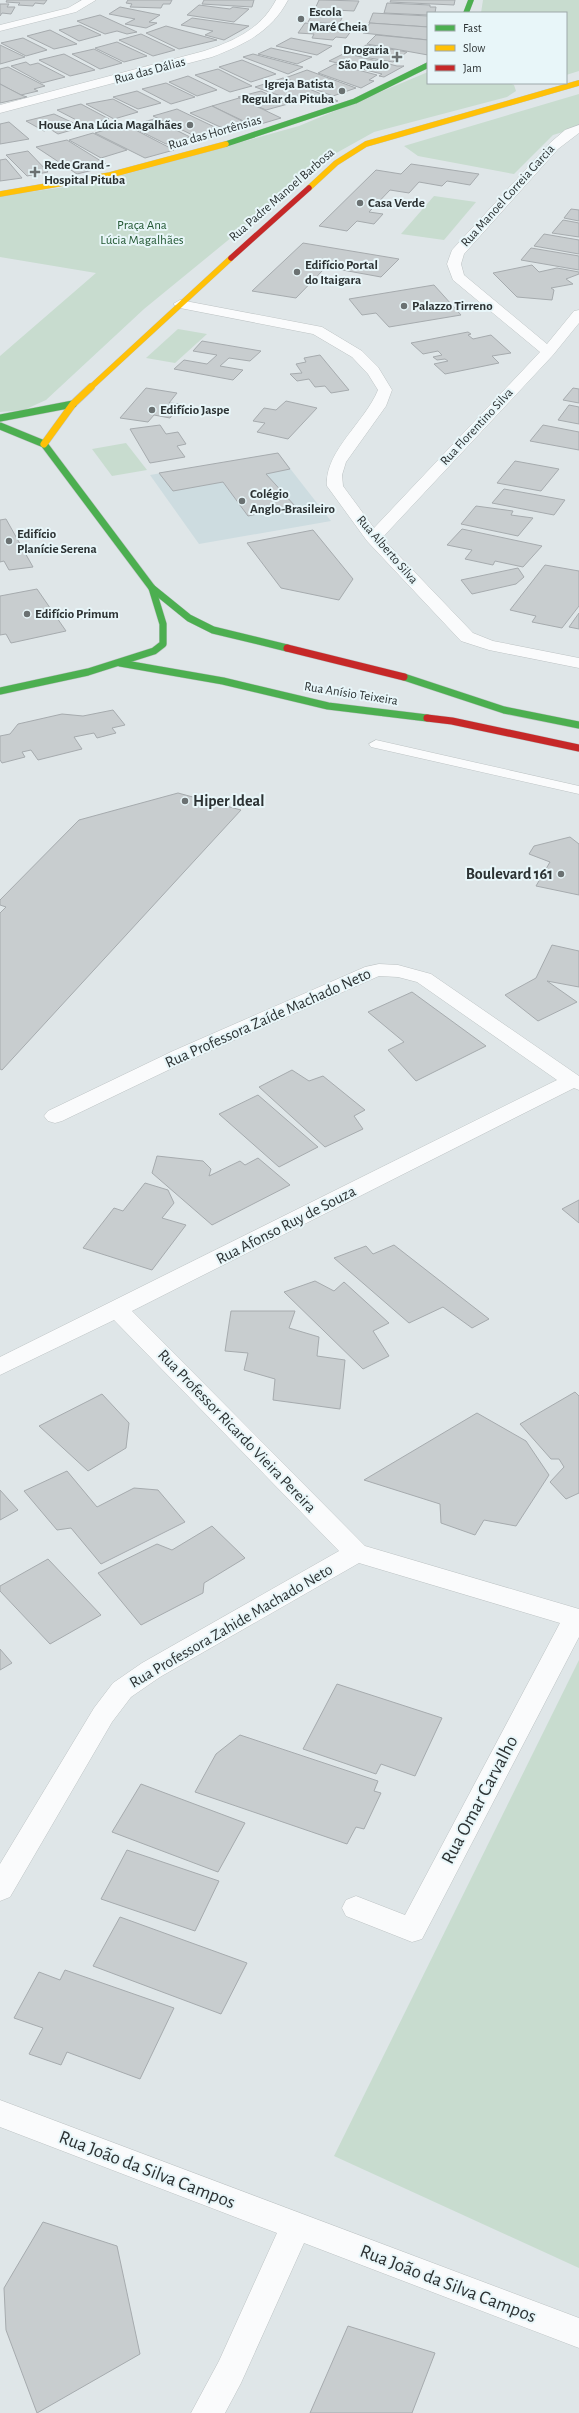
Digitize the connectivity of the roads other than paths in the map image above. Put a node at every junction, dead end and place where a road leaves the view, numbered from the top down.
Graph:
1 (90, 0) edge
2 (282, 0) edge
3 (471, 0) edge
4 (466, 12) edge
5 (0, 28) edge
6 (427, 65) edge
7 (567, 81) edge
8 (579, 82) edge
9 (525, 89) dead end
10 (511, 102) junction
11 (0, 109) edge
12 (579, 130) edge
13 (0, 194) edge
14 (180, 304) junction
15 (579, 314) edge
16 (548, 352) junction
17 (73, 404) junction
18 (0, 418) edge
19 (0, 426) edge
20 (44, 444) junction
21 (373, 538) junction
22 (152, 588) junction
23 (213, 630) junction
24 (195, 631) dead end
25 (172, 638) dead end
26 (163, 644) junction
27 (579, 662) edge
28 (120, 663) junction
29 (180, 672) junction
30 (438, 687) junction
31 (0, 691) edge
32 (445, 701) dead end
33 (436, 710) dead end
34 (416, 717) junction
35 (579, 725) edge
36 (376, 744) dead end
37 (579, 748) edge
38 (579, 790) edge
39 (575, 1082) edge
40 (55, 1116) dead end
41 (118, 1310) junction
42 (0, 1367) edge
43 (356, 1553) junction
44 (577, 1618) edge
45 (0, 1889) edge
46 (356, 1908) dead end
47 (0, 2113) edge
48 (294, 2227) junction
49 (579, 2333) edge
50 (207, 2413) edge

1 - 5 street
2 - 11 street, Rua das Dálias
3 - 4 street
6 - 13 street, Rua das Hortênsias
7 - 8 street
8 - 10 street, Rua Padre Manoel Barbosa
9 - 10 street
10 - 14 street, Rua Padre Manoel Barbosa
12 - 16 street, Rua Manoel Correia Garcia
14 - 17 street, Rua Padre Manoel Barbosa
14 - 21 street, Rua Alberto Silva
15 - 16 street, Rua Florentino Silva
16 - 21 street, Rua Florentino Silva
17 - 18 street
17 - 20 street, Rua Padre Manoel Barbosa
19 - 20 street
20 - 22 street
21 - 27 street, Rua Alberto Silva
22 - 23 street, Rua Anísio Teixeira
22 - 26 street
23 - 24 street
23 - 30 street, Rua Anísio Teixeira
25 - 26 street
26 - 28 street
26 - 29 street
28 - 29 street, Rua Anísio Teixeira
28 - 31 street
29 - 34 street, Rua Anísio Teixeira
30 - 32 street
30 - 35 street, Rua Anísio Teixeira
33 - 34 street
34 - 37 street, Rua Anísio Teixeira
36 - 38 lane
39 - 40 street, Rua Professora Zaíde Machado Neto
39 - 41 street, Rua Afonso Ruy de Souza
41 - 42 street, Rua Afonso Ruy de Souza
41 - 43 street, Rua Professor Ricardo Vieira Pereira
43 - 44 street
43 - 45 street, Rua Professora Zahide Machado Neto
44 - 46 street, Rua Omar Carvalho
47 - 48 street, Rua João da Silva Campos
48 - 49 street, Rua João da Silva Campos
48 - 50 street

